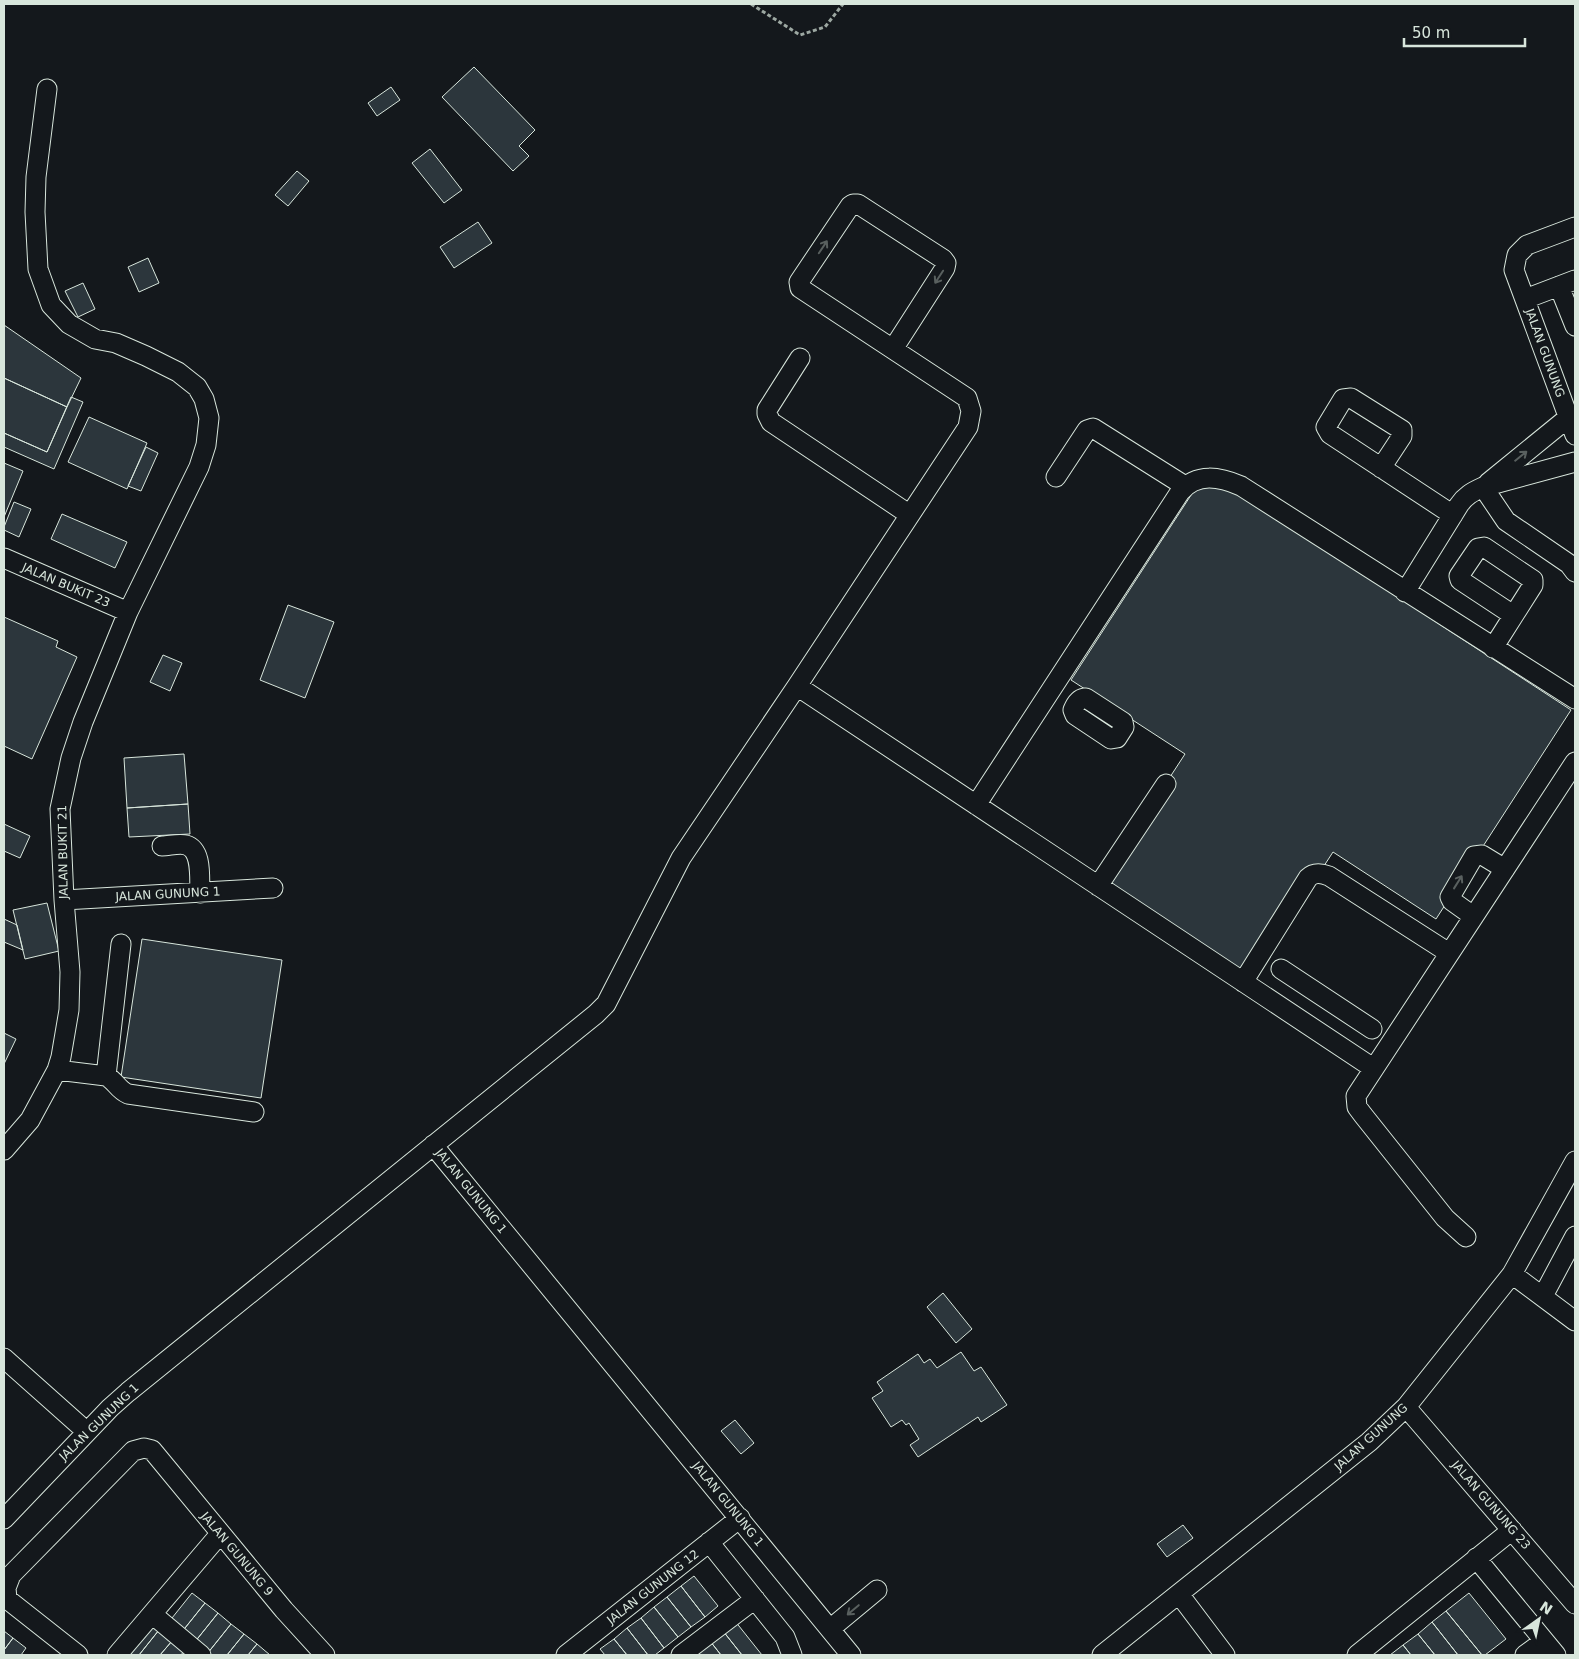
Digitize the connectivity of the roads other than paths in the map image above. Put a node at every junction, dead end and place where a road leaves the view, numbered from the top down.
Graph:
1 (47, 89) dead end
2 (1575, 227) edge
3 (1567, 283) edge
4 (1525, 299) junction
5 (1575, 326) edge
6 (893, 349) junction
7 (800, 358) dead end
8 (1569, 417) junction
9 (1575, 435) edge
10 (1575, 462) edge
11 (1381, 468) dead end
12 (1056, 477) dead end
13 (1185, 486) junction
14 (1483, 487) junction
15 (910, 515) junction
16 (1453, 515) junction
17 (4, 558) edge
18 (1575, 572) edge
19 (1405, 592) junction
20 (128, 612) junction
21 (1513, 615) dead end
22 (1493, 648) junction
23 (797, 686) junction
24 (1052, 688) junction
25 (1575, 699) edge
26 (1076, 704) dead end
27 (1575, 762) edge
28 (1166, 784) dead end
29 (976, 805) junction
30 (162, 846) dead end
31 (1505, 869) junction
32 (1098, 886) junction
33 (273, 888) dead end
34 (200, 893) junction
35 (64, 900) junction
36 (1473, 916) junction
37 (121, 944) dead end
38 (1449, 953) junction
39 (1281, 969) dead end
40 (1243, 982) junction
41 (1310, 988) junction
42 (1294, 1015) junction
43 (1372, 1029) dead end
44 (1373, 1068) junction
45 (57, 1070) junction
46 (106, 1076) junction
47 (254, 1112) dead end
48 (6, 1142) edge
49 (434, 1144) junction
50 (1575, 1161) edge
51 (1575, 1236) edge
52 (1466, 1237) dead end
53 (1512, 1274) junction
54 (1543, 1296) junction
55 (1575, 1321) edge
56 (4, 1358) edge
57 (1406, 1407) junction
58 (87, 1432) junction
59 (740, 1518) junction
60 (4, 1519) edge
61 (1512, 1530) junction
62 (220, 1534) junction
63 (709, 1542) junction
64 (1476, 1558) junction
65 (877, 1590) dead end
66 (6, 1591) edge
67 (1179, 1594) junction
68 (755, 1599) junction
69 (1575, 1604) edge
70 (152, 1614) junction
71 (830, 1629) junction
72 (1550, 1648) edge
73 (78, 1655) edge
74 (117, 1655) edge
75 (201, 1655) edge
76 (325, 1655) edge
77 (566, 1655) edge
78 (681, 1655) edge
79 (792, 1655) edge
80 (851, 1655) edge
81 (1102, 1655) edge
82 (1225, 1655) edge
83 (1357, 1655) edge
84 (1525, 1655) edge

1 - 20 street, JALAN BUKIT 21
2 - 4 street, JALAN GUNUNG
3 - 4 street
3 - 5 street
4 - 8 street, JALAN GUNUNG
6 -> 6 street
6 - 15 street
7 - 15 street
8 - 9 street, JALAN GUNUNG
14 -> 8 street
10 - 14 street
11 - 16 street
12 - 13 street
13 - 19 street
13 - 24 street
14 - 16 street
14 - 18 street
15 - 23 street
16 - 19 street
17 - 20 street, JALAN BUKIT 23
19 - 22 street
20 - 35 street, JALAN BUKIT 21
21 - 22 street
22 - 25 street
23 - 29 street
23 - 49 street
24 - 26 street
24 - 29 street
27 - 31 street
28 - 32 street
29 - 32 street
30 - 34 street
31 - 36 street
36 -> 31 street
32 - 40 street
33 - 34 street, JALAN GUNUNG 1
34 - 35 street, JALAN GUNUNG 1
35 - 45 street, JALAN BUKIT 21
36 - 38 street
37 - 46 street
38 - 40 street
38 - 44 street
39 - 41 street
40 - 42 street
41 - 42 street
41 - 43 street
42 - 44 street
44 - 52 street
45 - 46 street
45 - 48 street, JALAN BUKIT 21
46 - 47 street
49 - 58 street, JALAN GUNUNG 1
49 - 59 street, JALAN GUNUNG 1
50 - 53 street, JALAN GUNUNG
51 - 54 street
53 - 54 street
53 - 57 street, JALAN GUNUNG
54 - 55 street
56 - 58 street
57 - 61 street, JALAN GUNUNG 23
57 - 67 street, JALAN GUNUNG
58 - 60 street, JALAN GUNUNG 1
59 - 63 street, JALAN GUNUNG 12
59 - 71 street, JALAN GUNUNG 1
61 - 64 street
61 - 69 street, JALAN GUNUNG 23
62 - 66 street, JALAN GUNUNG 9
62 - 70 street
62 - 76 street, JALAN GUNUNG 9
63 - 68 street
63 - 77 street, JALAN GUNUNG 12
64 - 72 street
64 - 83 street
65 -> 71 street
66 - 73 street
67 - 81 street, JALAN GUNUNG
67 - 82 street
68 - 78 street
68 - 79 street
70 - 74 street
70 - 75 street
71 - 80 street, JALAN GUNUNG 1
72 - 84 street

